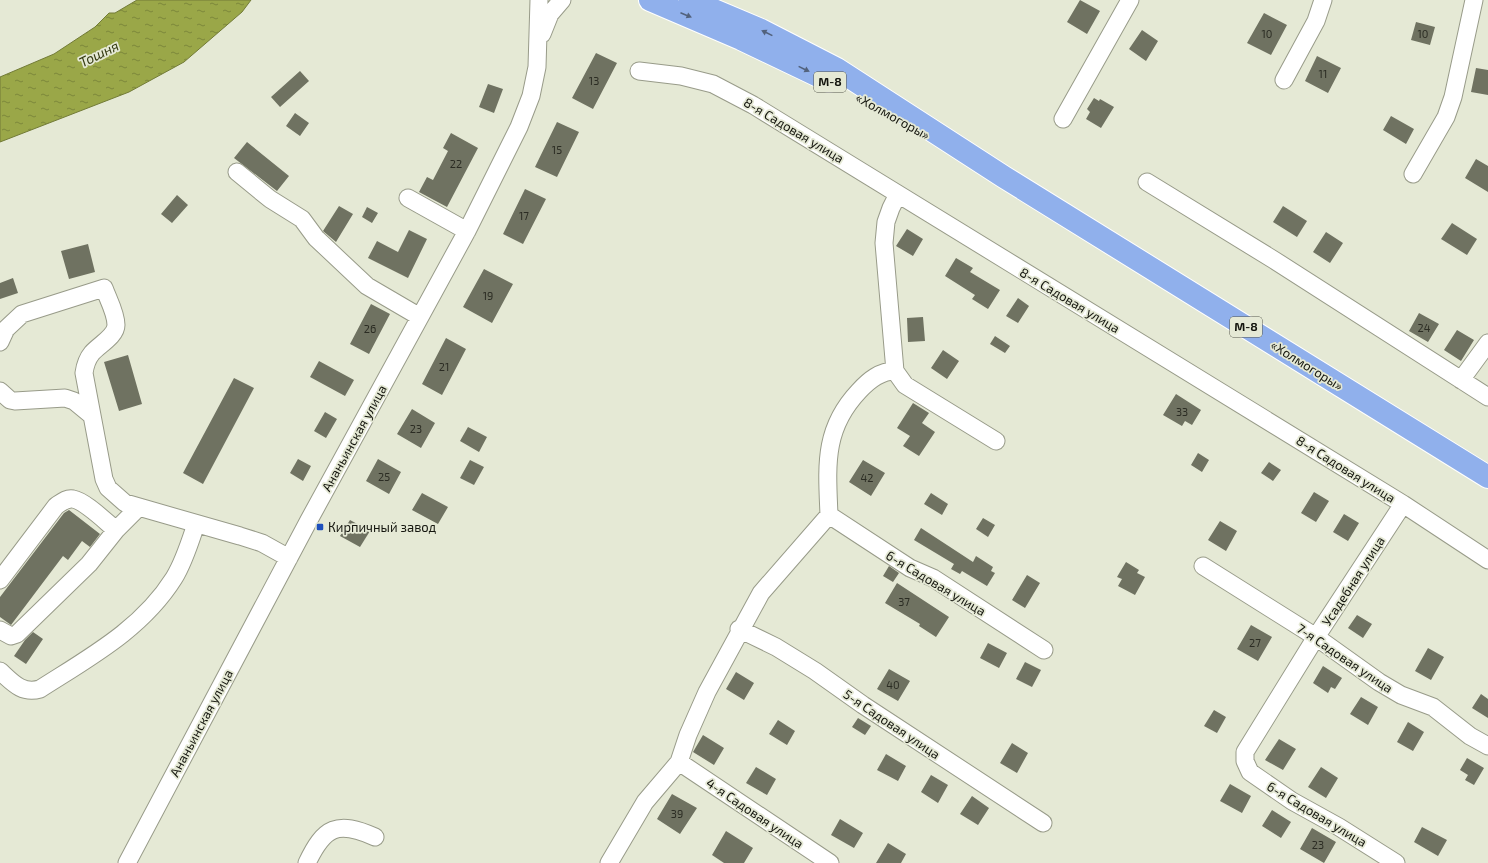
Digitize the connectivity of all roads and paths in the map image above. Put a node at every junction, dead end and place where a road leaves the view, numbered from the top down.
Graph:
1 (528, 0) edge
2 (539, 0) edge
3 (562, 0) edge
4 (650, 0) edge
5 (690, 0) edge
6 (1129, 0) edge
7 (1323, 0) edge
8 (1474, 0) edge
9 (539, 46) junction
10 (639, 71) dead end
11 (1284, 80) dead end
12 (1063, 119) dead end
13 (237, 172) dead end
14 (1413, 174) dead end
15 (1004, 177) junction
16 (1147, 182) dead end
17 (898, 194) junction
18 (408, 198) dead end
19 (467, 231) junction
20 (420, 317) junction
21 (0, 342) edge
22 (1488, 343) edge
23 (895, 371) junction
24 (1461, 380) junction
25 (0, 391) edge
26 (1488, 397) edge
27 (91, 415) junction
28 (996, 441) dead end
29 (1488, 477) edge
30 (1403, 504) junction
31 (138, 508) junction
32 (829, 515) junction
33 (196, 524) junction
34 (116, 530) junction
35 (289, 558) junction
36 (1488, 560) edge
37 (1203, 566) dead end
38 (0, 580) edge
39 (740, 629) junction
40 (0, 630) edge
41 (1316, 637) junction
42 (1044, 650) dead end
43 (3, 680) edge
44 (1488, 746) edge
45 (1245, 761) joint
46 (679, 762) junction
47 (1043, 823) dead end
48 (375, 837) dead end
49 (127, 863) edge
50 (307, 863) edge
51 (608, 863) edge
52 (830, 863) edge
53 (1396, 863) edge

1 - 9 street
2 - 9 street, Ананьинская улица
3 - 9 street
4 -> 15 highway, «Холмогоры» / М-8
15 -> 5 highway, «Холмогоры» / М-8
6 - 12 street
7 - 11 street
8 - 14 street
9 - 19 street, Ананьинская улица
10 - 17 street, 8-я Садовая улица
13 - 20 street
15 - 29 highway, «Холмогоры» / М-8
16 - 24 street
17 - 23 street
17 - 30 street, 8-я Садовая улица
18 - 19 street
19 - 20 street, Ананьинская улица
20 - 35 street, Ананьинская улица
21 - 27 street
22 - 24 street
23 - 28 street
23 - 32 street
24 - 26 street
25 - 27 street
27 - 31 street
30 - 36 street, 8-я Садовая улица
30 - 41 street, Усадебная улица
31 - 33 street
31 - 34 street
32 - 39 street
32 - 42 street, 6-я Садовая улица
33 - 35 street
33 - 43 street
34 - 38 street
34 - 40 street
35 - 49 street, Ананьинская улица
37 - 41 street, 7-я Садовая улица
39 - 46 street
39 - 47 street, 5-я Садовая улица
41 - 44 street, 7-я Садовая улица
41 - 45 street, Усадебная улица
45 - 53 street, 6-я Садовая улица
46 - 51 street
46 - 52 street, 4-я Садовая улица
48 - 50 street

